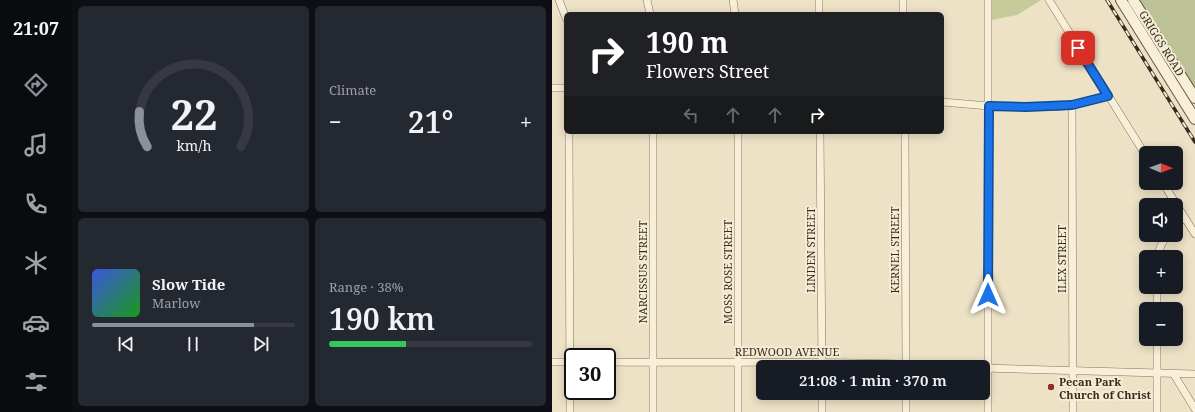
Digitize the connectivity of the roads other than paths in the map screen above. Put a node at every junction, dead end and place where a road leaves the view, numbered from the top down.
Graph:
1 (559, 0) edge
2 (647, 0) edge
3 (733, 0) edge
4 (819, 0) edge
5 (903, 0) edge
6 (988, 0) edge
7 (1048, 0) edge
8 (1121, 0) edge
9 (1133, 0) edge
10 (650, 12) edge
11 (736, 12) edge
12 (819, 12) edge
13 (903, 12) edge
14 (564, 13) edge
15 (1166, 64) junction
16 (552, 88) edge
17 (564, 88) edge
18 (1108, 96) junction
19 (1195, 98) edge
20 (944, 102) edge
21 (1072, 105) junction
22 (989, 106) junction
23 (1195, 119) edge
24 (569, 134) edge
25 (653, 134) edge
26 (738, 134) edge
27 (820, 134) edge
28 (904, 134) edge
29 (1140, 146) edge
30 (1167, 190) edge
31 (1184, 217) joint
32 (1195, 234) edge
33 (1157, 346) edge
34 (571, 348) edge
35 (822, 360) edge
36 (906, 360) edge
37 (986, 360) edge
38 (552, 362) edge
39 (564, 362) edge
40 (616, 362) edge
41 (653, 362) junction
42 (738, 362) junction
43 (756, 362) edge
44 (990, 368) edge
45 (1072, 370) junction
46 (1157, 372) junction
47 (1173, 373) junction
48 (1195, 374) edge
49 (570, 400) edge
50 (822, 400) edge
51 (906, 400) edge
52 (987, 400) edge
53 (1195, 409) edge
54 (570, 412) edge
55 (653, 412) edge
56 (738, 412) edge
57 (822, 412) edge
58 (906, 412) edge
59 (988, 412) edge
60 (1073, 412) edge
61 (1157, 412) edge

1 - 14 street
2 - 10 street
3 - 11 street
4 - 12 street
5 - 13 street
6 - 22 street
7 - 18 street
8 - 15 main road, GRIGGS ROAD
9 - 15 main road, GRIGGS ROAD
15 - 19 main road, GRIGGS ROAD
15 - 23 main road, GRIGGS ROAD
16 - 17 street
18 - 21 street
18 - 29 street
20 - 22 street
21 - 22 street
21 - 45 street, ILEX STREET
22 - 37 street
24 - 34 street
25 - 41 street, NARCISSUS STREET
26 - 42 street, MOSS ROSE STREET
27 - 35 street, LINDEN STREET
28 - 36 street, KERNEL STREET
30 - 31 street
31 - 32 street
33 - 46 street
38 - 39 street
40 - 41 street, REDWOOD AVENUE
41 - 42 street, REDWOOD AVENUE
41 - 55 street, NARCISSUS STREET
42 - 43 street, REDWOOD AVENUE
42 - 56 street, MOSS ROSE STREET
44 - 45 street
45 - 46 street
45 - 60 street, ILEX STREET
46 - 47 street
46 - 61 street
47 - 48 street
47 - 53 street
49 - 54 street
50 - 57 street
51 - 58 street
52 - 59 street

